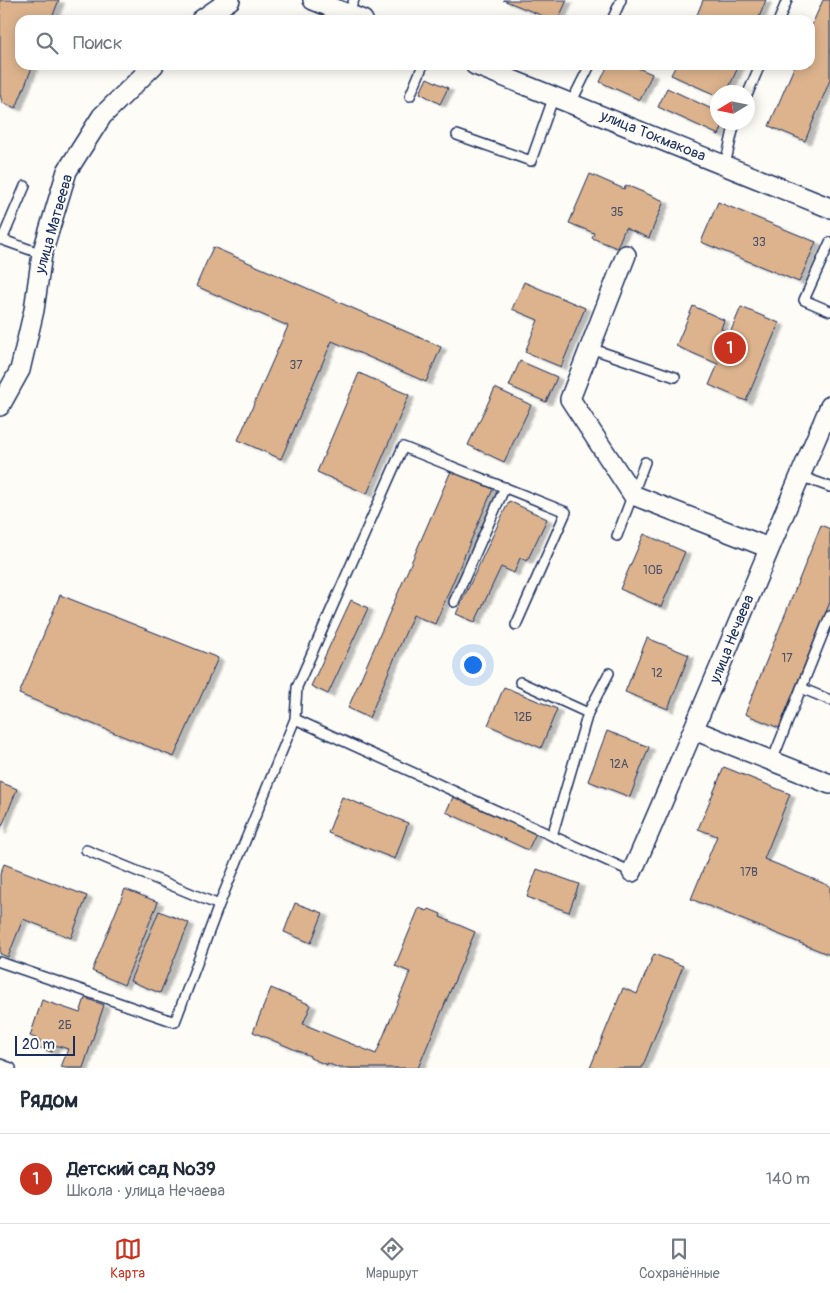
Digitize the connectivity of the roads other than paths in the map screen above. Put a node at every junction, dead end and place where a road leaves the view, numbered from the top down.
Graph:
1 (230, 0) edge
2 (313, 0) edge
3 (621, 0) edge
4 (788, 0) edge
5 (355, 11) edge
6 (208, 15) edge
7 (614, 15) edge
8 (781, 15) edge
9 (149, 70) edge
10 (421, 70) edge
11 (487, 70) edge
12 (586, 70) edge
13 (758, 70) edge
14 (751, 85) edge
15 (410, 96) dead end
16 (562, 100) junction
17 (733, 130) edge
18 (457, 135) dead end
19 (725, 165) junction
20 (24, 186) dead end
21 (830, 208) edge
22 (1, 240) edge
23 (830, 242) edge
24 (42, 254) junction
25 (626, 255) dead end
26 (830, 311) edge
27 (590, 348) junction
28 (675, 377) dead end
29 (0, 406) edge
30 (829, 409) edge
31 (645, 462) dead end
32 (800, 476) junction
33 (504, 487) junction
34 (830, 487) edge
35 (633, 495) junction
36 (617, 536) dead end
37 (769, 548) junction
38 (454, 602) dead end
39 (830, 616) edge
40 (516, 626) dead end
41 (609, 673) dead end
42 (520, 682) dead end
43 (801, 688) junction
44 (830, 700) edge
45 (588, 713) junction
46 (295, 719) junction
47 (694, 730) junction
48 (772, 761) junction
49 (830, 784) edge
50 (552, 836) junction
51 (86, 850) dead end
52 (632, 872) joint
53 (219, 905) junction
54 (0, 962) edge
55 (0, 1064) edge
56 (10, 1068) edge

1 - 6 street
2 - 5 street
3 - 7 lane
4 - 8 lane
9 - 24 street, улица Матвеева
10 - 15 lane
11 - 16 street, улица Токмакова
12 - 16 lane
13 - 14 lane
16 - 18 lane
16 - 19 street, улица Токмакова
17 - 19 lane
19 - 21 street, улица Токмакова
20 - 22 lane
22 - 24 lane
23 - 26 lane
24 - 29 street, улица Матвеева
25 - 27 street
27 - 28 lane
27 - 35 street
30 - 32 street, улица Нечаева
31 - 35 lane
32 - 34 lane
32 - 37 street, улица Нечаева
33 - 38 lane
33 - 40 lane
33 - 46 lane
35 - 36 lane
35 - 37 street
37 - 47 street, улица Нечаева
39 - 43 lane
41 - 45 lane
42 - 45 lane
43 - 44 lane
43 - 48 lane
45 - 50 lane
46 - 50 lane
46 - 53 lane
47 - 48 street
47 - 52 street, улица Нечаева
48 - 49 street
50 - 52 lane
51 - 53 lane
53 - 54 lane
55 - 56 lane

